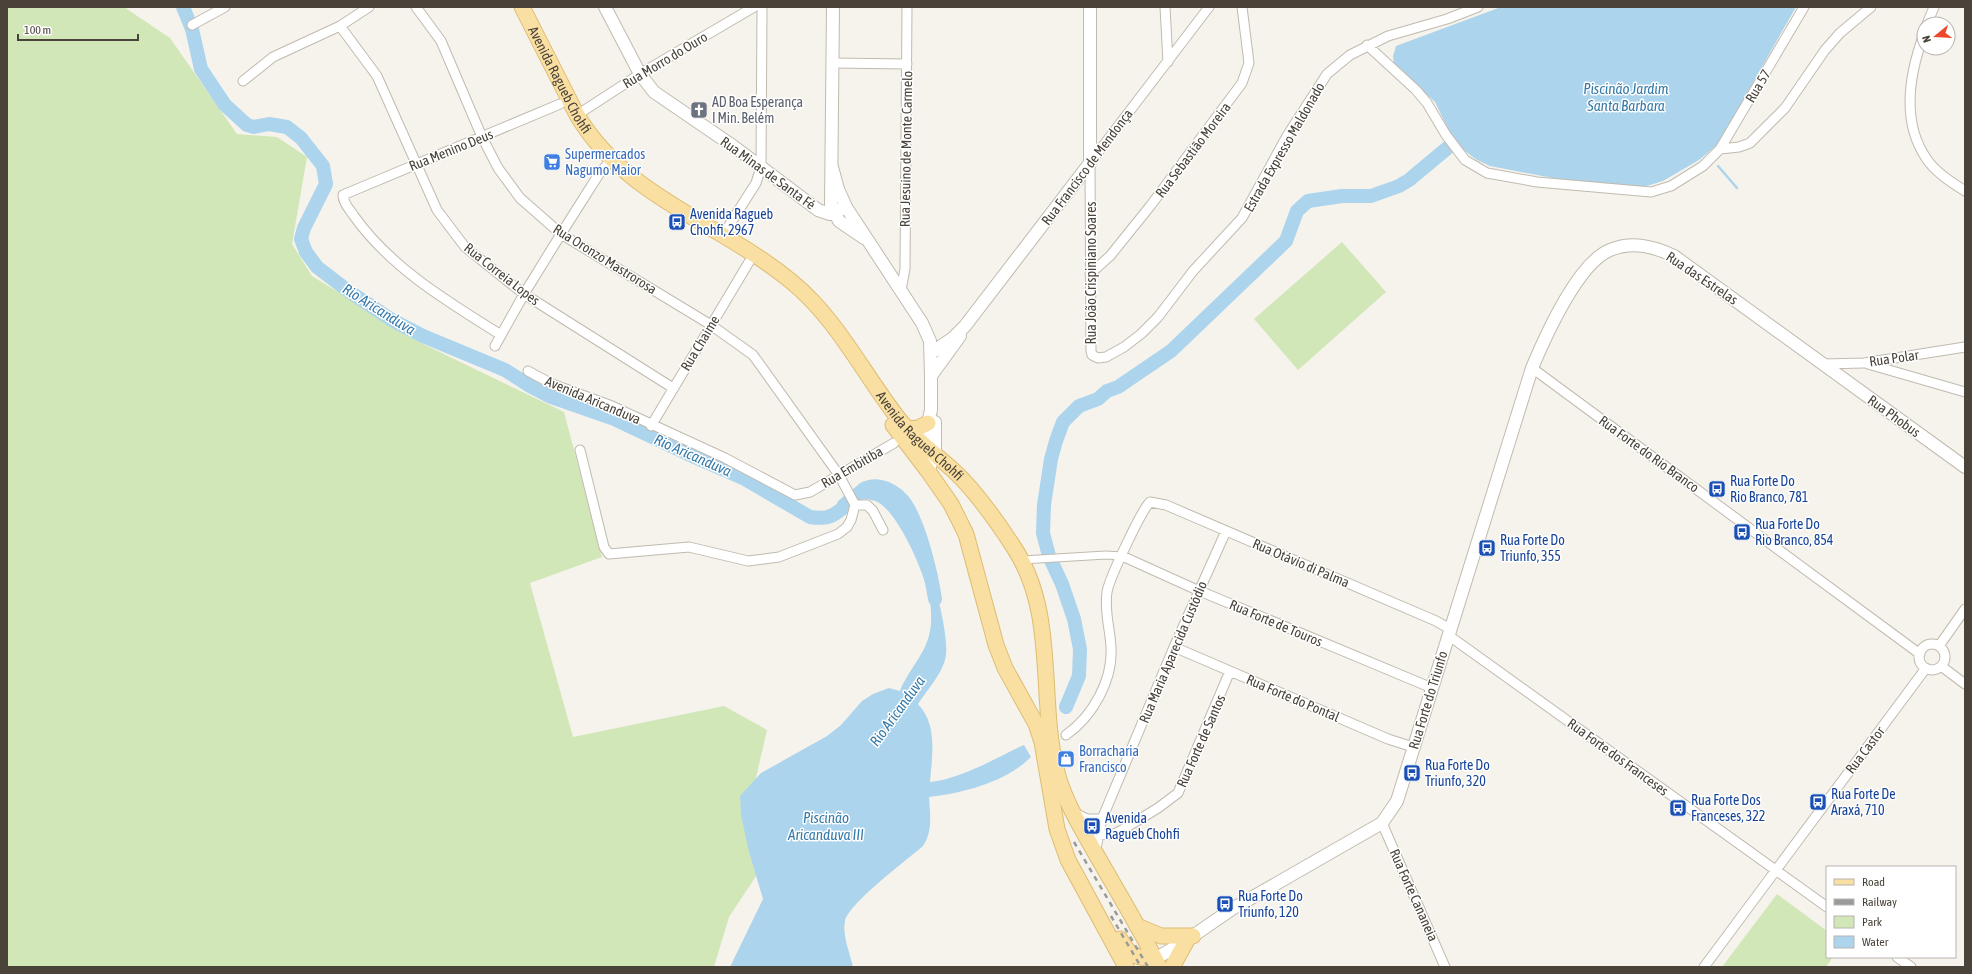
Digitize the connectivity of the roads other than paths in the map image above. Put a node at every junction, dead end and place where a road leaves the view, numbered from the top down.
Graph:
1 (225, 7) edge
2 (370, 7) edge
3 (416, 7) edge
4 (511, 7) edge
5 (522, 7) edge
6 (606, 7) edge
7 (754, 7) edge
8 (762, 7) edge
9 (833, 7) edge
10 (907, 7) edge
11 (1090, 7) edge
12 (1165, 7) edge
13 (1209, 7) edge
14 (1242, 7) edge
15 (1804, 7) edge
16 (1871, 7) edge
17 (1477, 8) edge
18 (210, 11) edge
19 (192, 25) dead end
20 (340, 26) junction
21 (1367, 45) junction
22 (1917, 56) edge
23 (1168, 62) junction
24 (833, 63) junction
25 (907, 64) junction
26 (640, 74) junction
27 (243, 81) dead end
28 (560, 104) junction
29 (577, 115) junction
30 (482, 137) junction
31 (1718, 152) junction
32 (1090, 162) junction
33 (608, 163) junction
34 (416, 164) junction
35 (761, 167) junction
36 (832, 167) junction
37 (1965, 191) edge
38 (846, 207) junction
39 (834, 213) junction
40 (561, 234) junction
41 (723, 235) junction
42 (866, 239) junction
43 (749, 262) junction
44 (1090, 274) junction
45 (901, 290) junction
46 (524, 294) junction
47 (711, 325) junction
48 (965, 326) junction
49 (501, 335) junction
50 (496, 346) dead end
51 (1965, 346) edge
52 (931, 353) junction
53 (1106, 357) joint
54 (1864, 363) junction
55 (1823, 364) junction
56 (1532, 368) junction
57 (528, 371) dead end
58 (932, 376) junction
59 (673, 388) junction
60 (1965, 392) edge
61 (929, 416) junction
62 (651, 426) junction
63 (908, 429) junction
64 (894, 443) dead end
65 (580, 450) dead end
66 (927, 458) junction
67 (1965, 467) edge
68 (839, 475) junction
69 (810, 492) joint
70 (854, 503) junction
71 (883, 530) dead end
72 (1226, 531) junction
73 (1122, 556) junction
74 (1022, 560) junction
75 (1199, 591) junction
76 (1965, 610) edge
77 (1449, 632) junction
78 (1939, 646) junction
79 (1174, 647) junction
80 (1920, 654) junction
81 (1941, 666) junction
82 (1926, 668) junction
83 (1230, 671) junction
84 (1965, 684) edge
85 (1432, 688) junction
86 (1066, 735) dead end
87 (1413, 747) junction
88 (1072, 811) junction
89 (1102, 819) junction
90 (1382, 823) junction
91 (1094, 843) junction
92 (1065, 853) junction
93 (1073, 870) junction
94 (1775, 870) junction
95 (1826, 906) edge
96 (1137, 926) junction
97 (1190, 938) junction
98 (1898, 958) edge
99 (1157, 963) edge
100 (1126, 967) edge
101 (1172, 967) edge
102 (1445, 967) edge
103 (1704, 967) edge
104 (1911, 967) edge

1 - 18 street
2 - 20 street
3 - 30 street, Rua Oronzo Mastrorosa
4 - 28 main road, Avenida Ragueb Chohfi
5 - 29 main road, Avenida Ragueb Chohfi
6 - 26 street, Rua Minas de Santa Fé
7 - 26 street, Rua Morro do Ouro
8 - 35 street
9 - 24 street
10 - 25 street, Rua Jesuino de Monte Carmelo
11 - 32 street, Rua João Crispiniano Soares
12 - 23 street
13 - 23 street, Rua Francisco de Mendonça
14 - 44 street, Rua Sebastião Moreira
15 - 31 street, Rua 57
16 - 31 street
17 - 21 street, Estrada Expresso Maldonado
18 - 19 street
20 - 27 street
20 - 34 street, Rua Correia Lopes
21 - 31 street, Rua 57
21 - 53 street, Estrada Expresso Maldonado
22 - 37 street
23 - 32 street, Rua Francisco de Mendonça
24 - 25 street
24 - 36 street
25 - 45 street, Rua Jesuino de Monte Carmelo
26 - 29 street, Rua Morro do Ouro
26 - 35 street, Rua Minas de Santa Fé
28 - 30 street, Rua Menino Deus
28 - 33 main road, Avenida Ragueb Chohfi
29 - 33 main road, Avenida Ragueb Chohfi
30 - 34 street, Rua Menino Deus
30 - 40 street, Rua Oronzo Mastrorosa
32 - 44 street, Rua João Crispiniano Soares
32 - 48 street, Rua Francisco de Mendonça
33 - 40 street
33 - 41 main road, Avenida Ragueb Chohfi
33 - 43 main road, Avenida Ragueb Chohfi
34 - 46 street, Rua Correia Lopes
34 - 49 street, Rua Menino Deus
35 - 39 street, Rua Minas de Santa Fé
35 - 41 street
36 - 38 street
36 - 39 street
38 - 39 street, Rua Minas de Santa Fé
38 - 42 street
39 - 42 street
40 - 46 street
40 - 47 street, Rua Oronzo Mastrorosa
41 - 63 main road, Avenida Ragueb Chohfi
42 - 45 street
43 - 47 street, Rua Chaime
43 - 66 main road, Avenida Ragueb Chohfi
44 - 53 street, Rua João Crispiniano Soares
45 - 52 street
46 - 49 street
46 - 59 street, Rua Correia Lopes
47 - 59 street, Rua Chaime
47 - 68 street, Rua Oronzo Mastrorosa
48 - 52 street, Rua Francisco de Mendonça
48 - 58 street, Rua Francisco de Mendonça
49 - 50 street
51 - 54 street, Rua Polar
52 - 58 street
54 - 55 street, Rua Polar
54 - 60 street
55 - 56 street, Rua das Estrelas
55 - 67 street, Rua Phobus
56 - 77 street, Rua Forte do Triunfo
56 - 80 street, Rua Forte do Rio Branco
57 - 62 street, Avenida Aricanduva
58 - 61 street
59 - 62 street, Rua Chaime
61 - 63 main road
61 - 66 street
62 - 69 street, Avenida Aricanduva
63 - 66 main road, Avenida Ragueb Chohfi
64 - 68 street, Rua Embitiba
65 - 70 street
66 - 74 main road, Avenida Ragueb Chohfi
66 - 92 main road, Avenida Ragueb Chohfi
68 - 69 street, Rua Embitiba
68 - 70 street, Rua Oronzo Mastrorosa
70 - 71 street
72 - 73 street, Rua Otávio di Palma
72 - 75 street, Rua Maria Aparecida Custódio
72 - 77 street, Rua Otávio di Palma
73 - 74 street
73 - 75 street, Rua Forte de Touros
73 - 86 street
74 - 88 main road, Avenida Ragueb Chohfi
75 - 79 street, Rua Maria Aparecida Custódio
75 - 85 street, Rua Forte de Touros
76 - 78 street
77 - 85 street, Rua Forte do Triunfo
77 - 94 street, Rua Forte dos Franceses
78 - 80 street
78 - 81 street
79 - 83 street, Rua Forte do Pontal
79 - 89 street, Rua Maria Aparecida Custódio
80 - 82 street
81 - 82 street
81 - 84 street
82 - 94 street, Rua Castor
83 - 87 street, Rua Forte do Pontal
83 - 91 street, Rua Forte de Santos
85 - 87 street, Rua Forte do Triunfo
87 - 90 street, Rua Forte do Triunfo
88 - 89 street
88 - 91 main road, Avenida Ragueb Chohfi
89 - 91 street, Rua Maria Aparecida Custódio
90 - 97 street, Rua Forte do Triunfo
90 - 102 street, Rua Forte Cananeia
91 - 92 main road
91 - 96 main road, Avenida Ragueb Chohfi
92 - 93 main road, Avenida Ragueb Chohfi
93 - 99 main road
93 - 100 main road, Avenida Ragueb Chohfi
94 - 95 street, Rua Forte dos Franceses
94 - 103 street, Rua Castor
96 - 97 main road
96 - 99 main road, Avenida Ragueb Chohfi
97 - 99 street, Rua Forte do Triunfo
97 - 101 main road
98 - 104 street

